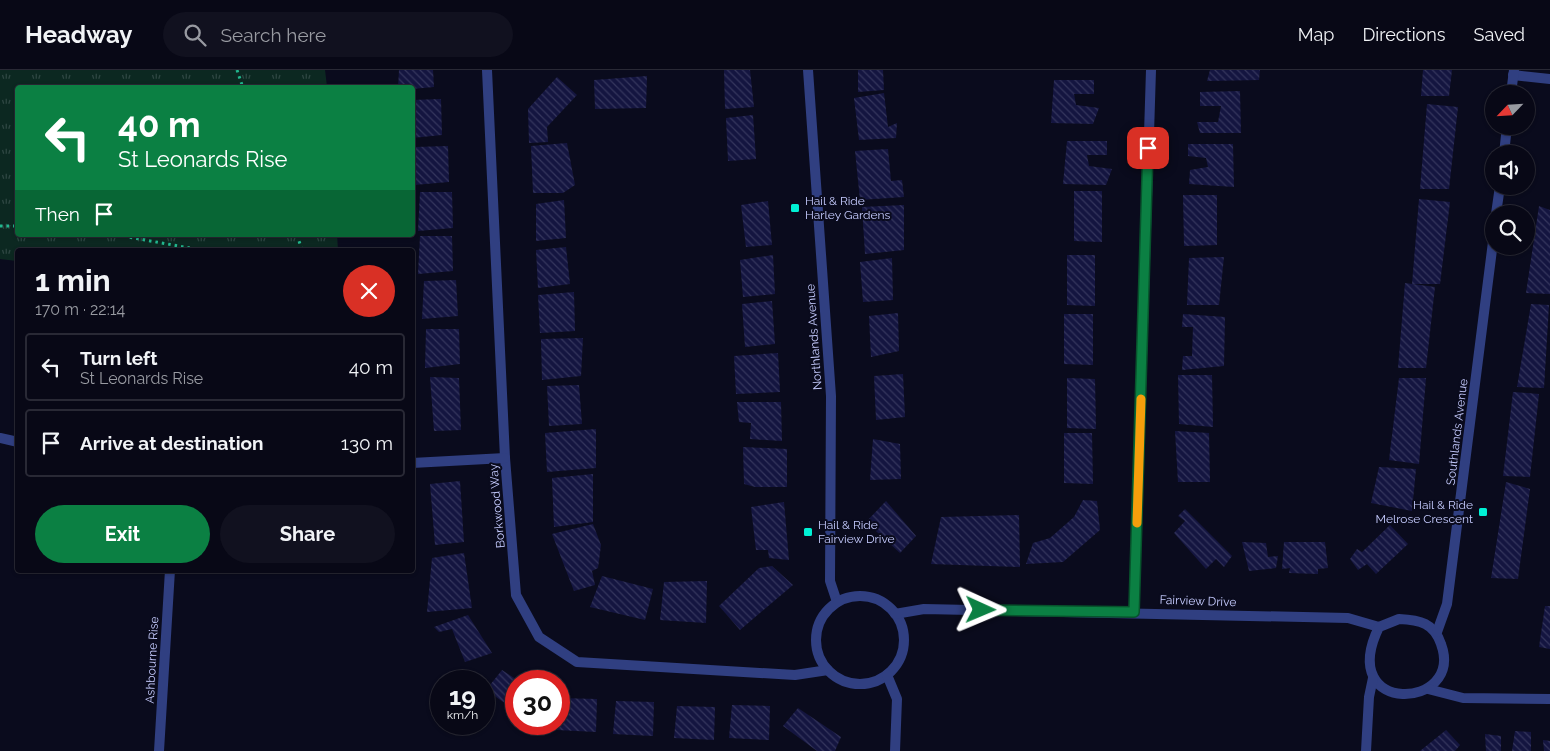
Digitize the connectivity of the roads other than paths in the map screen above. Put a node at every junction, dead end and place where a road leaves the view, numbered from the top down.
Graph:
1 (487, 70) edge
2 (808, 70) edge
3 (1151, 70) edge
4 (1513, 73) edge
5 (1550, 79) edge
6 (1491, 255) edge
7 (0, 438) edge
8 (15, 441) edge
9 (505, 458) junction
10 (415, 462) edge
11 (170, 573) edge
12 (837, 602) junction
13 (1134, 612) junction
14 (896, 614) junction
15 (1379, 627) junction
16 (1437, 632) junction
17 (828, 670) junction
18 (887, 675) junction
19 (1373, 678) junction
20 (1428, 689) junction
21 (1550, 699) edge
22 (159, 751) edge
23 (895, 751) edge
24 (1366, 751) edge

1 - 9 street, Borkwood Way
2 - 12 street, Northlands Avenue
3 - 13 street
4 - 5 street
6 - 16 street, Southlands Avenue
7 - 8 street
9 - 10 street
9 - 17 street, Borkwood Way
11 - 22 street, Ashbourne Rise
12 - 14 street
12 - 17 street
13 - 14 street, Fairview Drive
13 - 15 street, Fairview Drive
14 - 18 street
15 - 16 street
15 - 19 street
16 - 20 street
17 - 18 street
18 - 23 street
19 - 20 street
19 - 24 street
20 - 21 street

